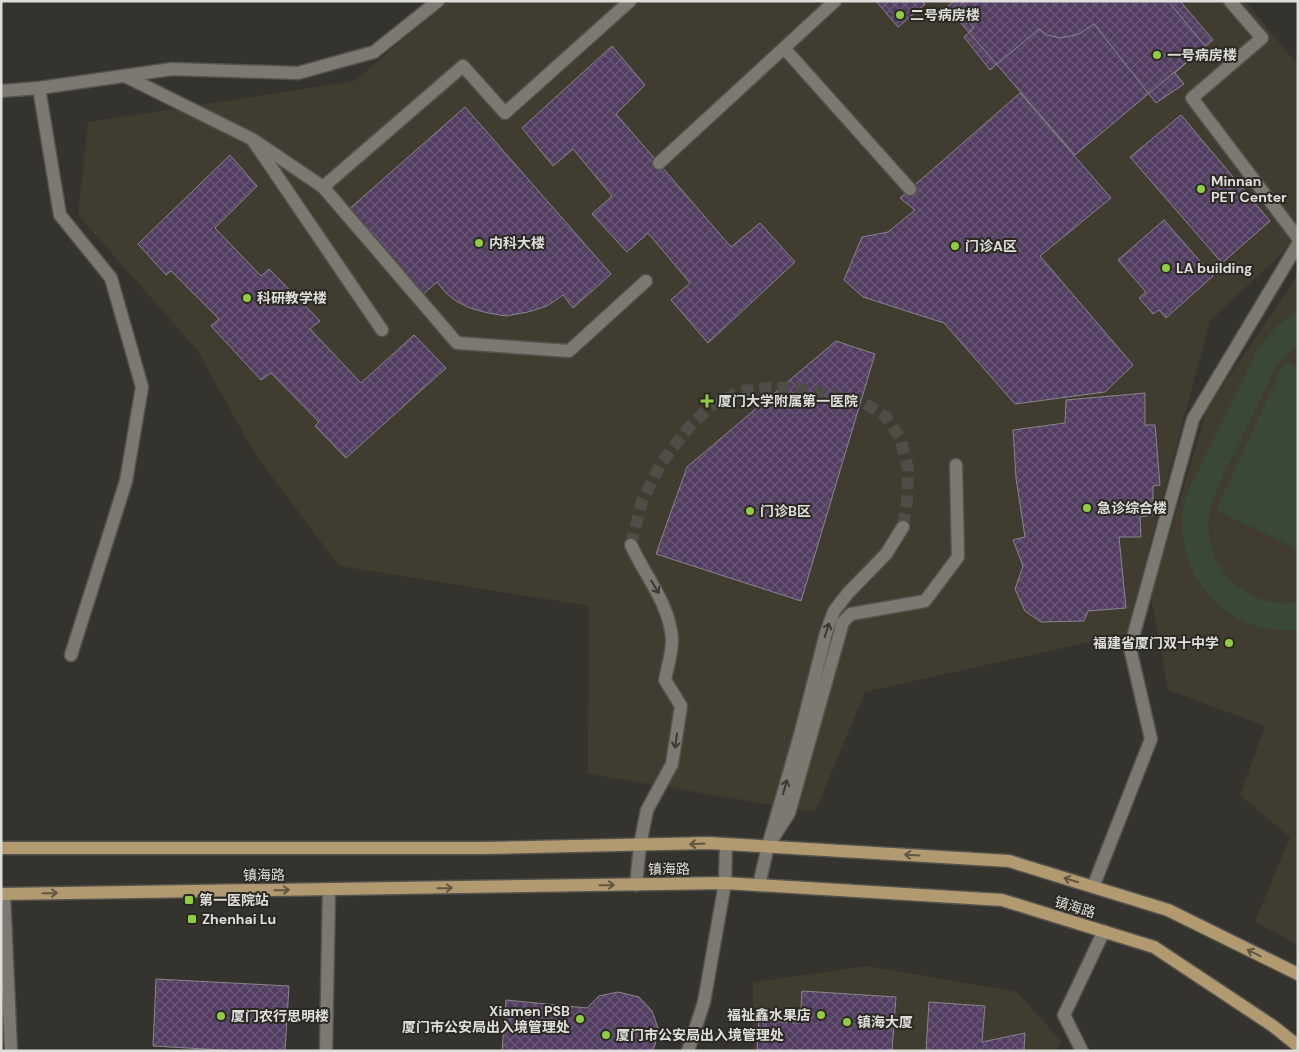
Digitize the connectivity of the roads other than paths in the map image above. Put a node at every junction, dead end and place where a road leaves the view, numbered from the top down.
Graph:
1 (438, 1) edge
2 (630, 1) edge
3 (835, 1) edge
4 (1230, 1) edge
5 (784, 48) junction
6 (125, 76) junction
7 (40, 88) junction
8 (1, 91) edge
9 (252, 139) junction
10 (659, 163) dead end
11 (323, 187) junction
12 (910, 189) dead end
13 (1298, 238) edge
14 (1298, 244) edge
15 (646, 281) dead end
16 (382, 330) dead end
17 (956, 465) dead end
18 (904, 526) tunnel mouth
19 (631, 545) tunnel mouth
20 (71, 655) dead end
21 (726, 844) junction
22 (640, 845) junction
23 (768, 846) junction
24 (1, 848) edge
25 (725, 883) junction
26 (636, 885) junction
27 (759, 885) junction
28 (1093, 887) junction
29 (329, 889) junction
30 (2, 894) edge
31 (1104, 931) junction
32 (1298, 974) edge
33 (1298, 1046) edge
34 (11, 1051) edge
35 (326, 1051) edge
36 (688, 1051) edge
37 (1082, 1051) edge

1 - 6 street
2 - 11 street
3 - 5 street
4 - 13 street
5 - 10 street
5 - 12 street
6 - 7 street
6 - 9 street
7 - 8 street
7 - 20 street
9 - 11 street
9 - 16 street
11 - 15 street
14 - 28 street
17 - 23 street
23 -> 18 street
19 -> 22 street
21 -> 22 main road, 镇海路
21 - 23 main road, 镇海路
21 - 25 street
22 - 24 main road, 镇海路
22 - 26 street
23 - 27 street
28 -> 23 main road, 镇海路
25 - 26 main road, 镇海路
25 - 27 main road, 镇海路
25 - 36 street
29 -> 26 main road, 镇海路
27 - 31 main road, 镇海路
32 -> 28 main road, 镇海路
30 -> 29 main road, 镇海路
29 - 35 street
30 - 34 street
31 - 33 main road, 镇海路
31 - 37 street

